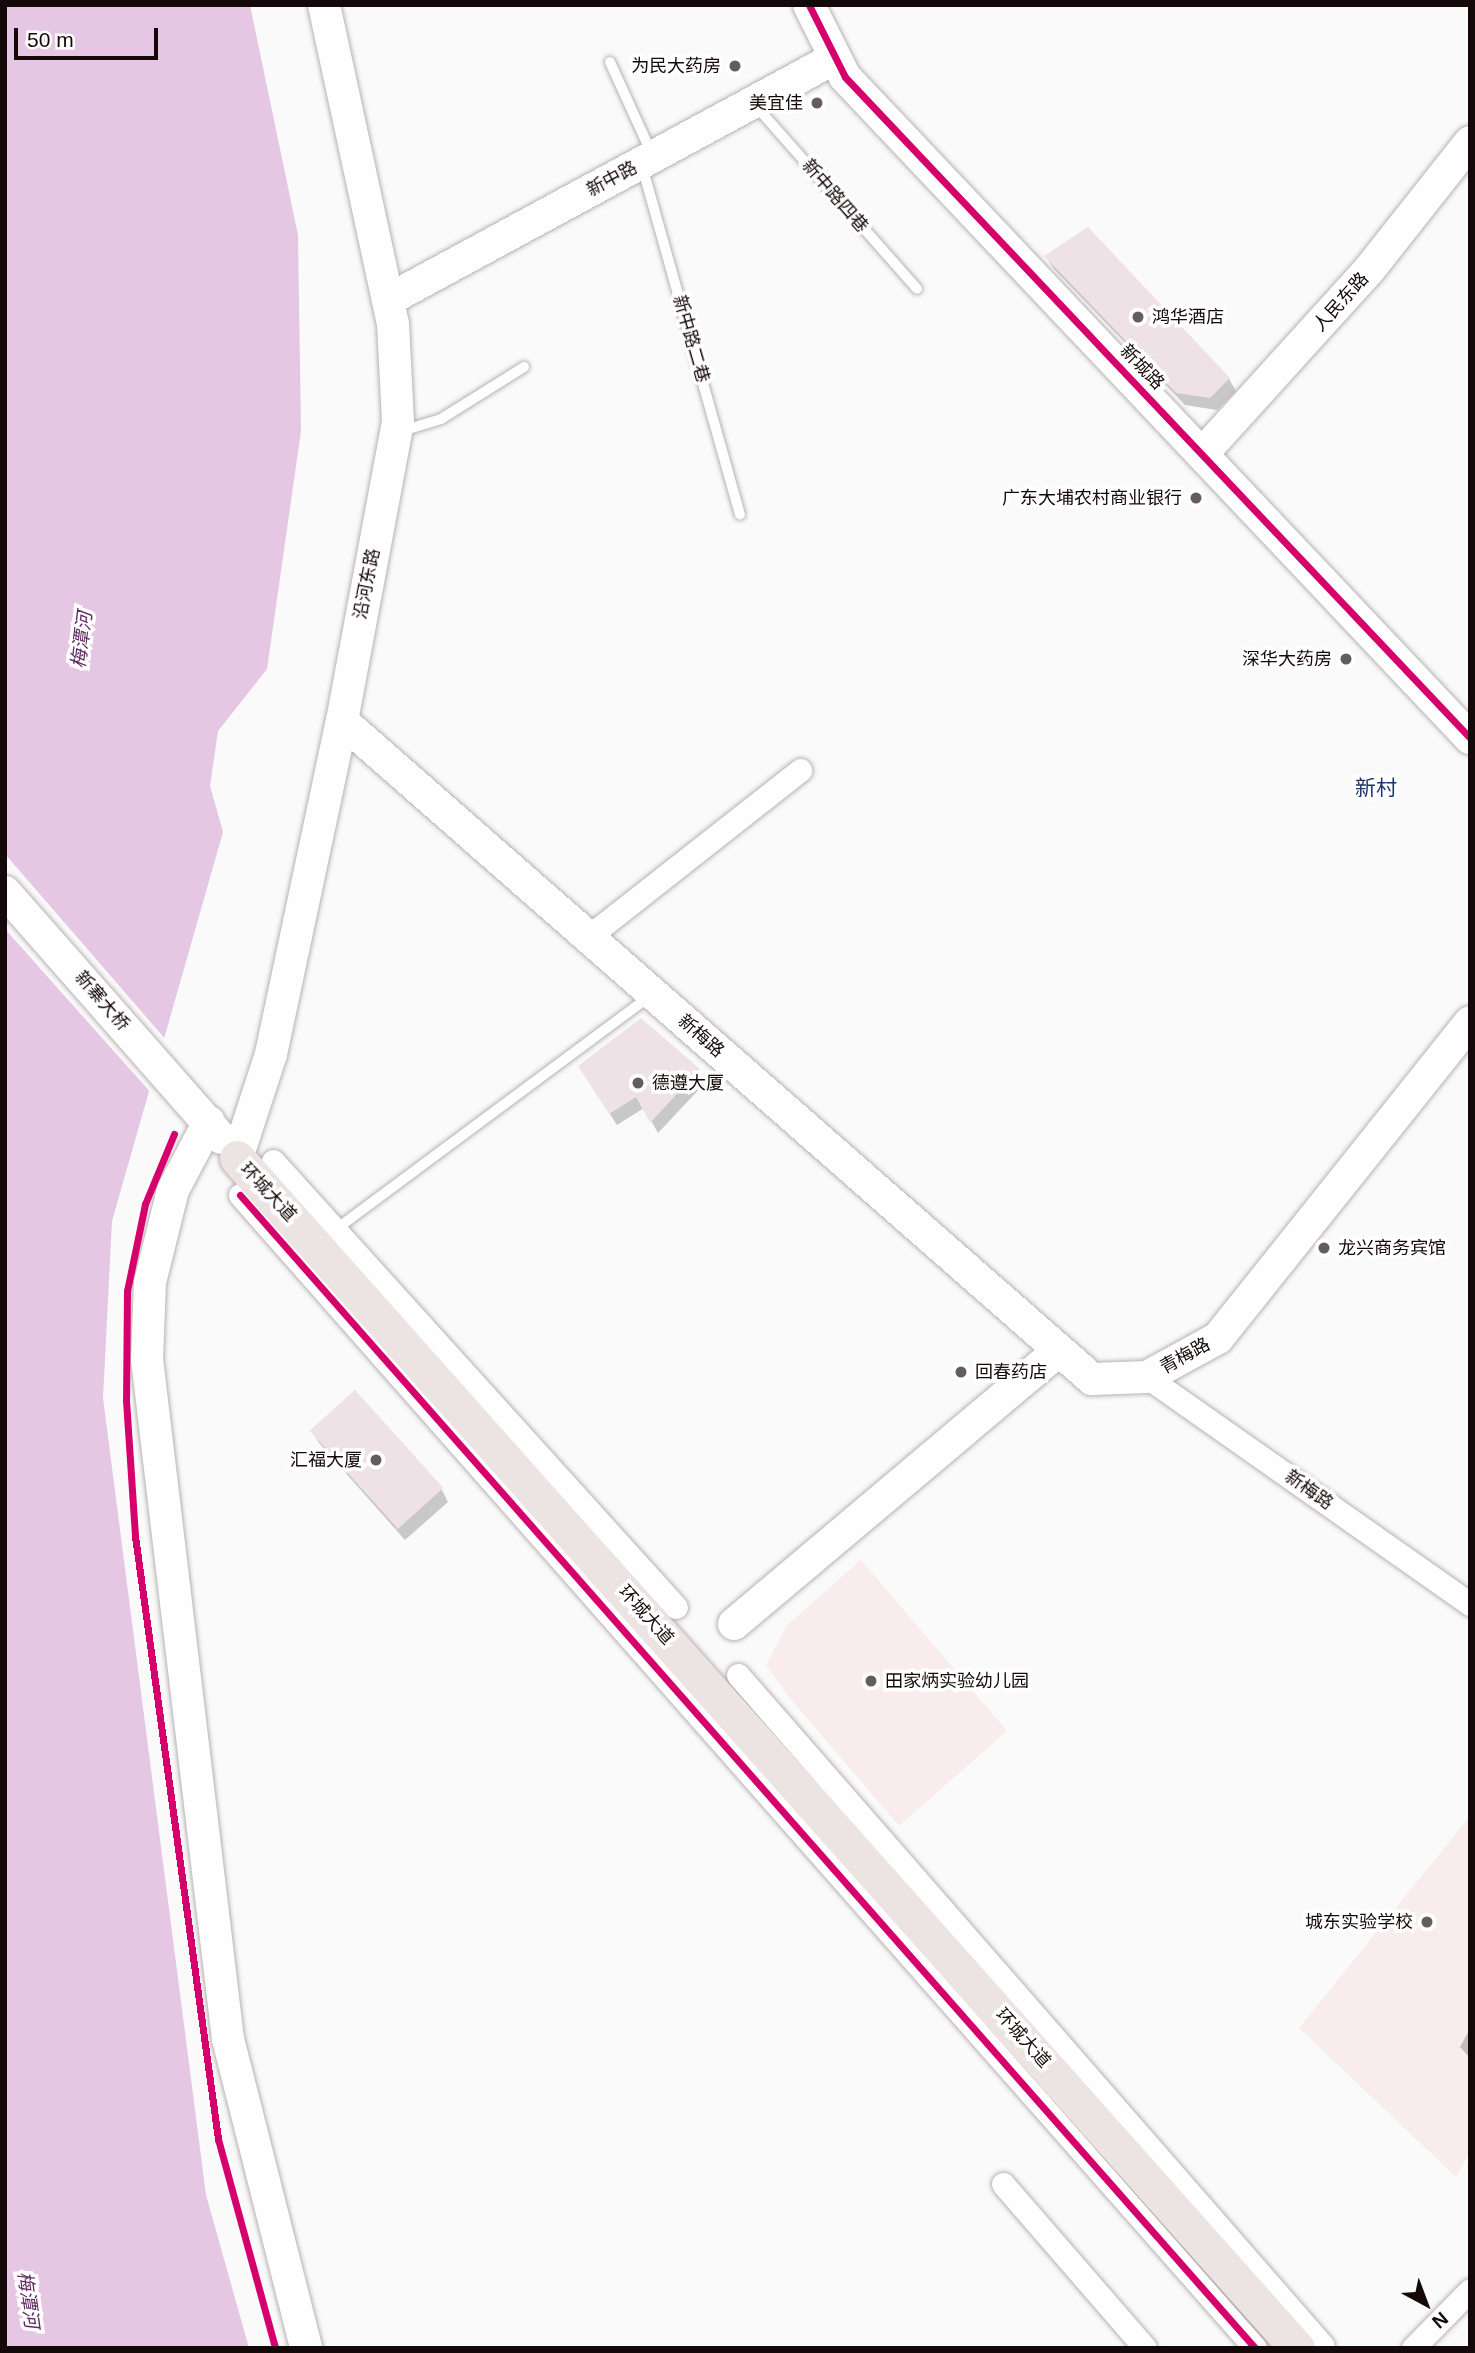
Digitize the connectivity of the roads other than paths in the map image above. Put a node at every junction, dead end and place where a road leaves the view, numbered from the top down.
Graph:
1 (324, 5) edge
2 (809, 5) edge
3 (835, 58) junction
4 (610, 62) dead end
5 (753, 103) junction
6 (1470, 142) edge
7 (647, 160) junction
8 (916, 289) dead end
9 (388, 300) junction
10 (524, 367) dead end
11 (396, 432) junction
12 (1203, 453) junction
13 (740, 515) dead end
14 (342, 721) junction
15 (1470, 738) edge
16 (800, 770) dead end
17 (5, 892) edge
18 (588, 937) junction
19 (653, 994) junction
20 (1470, 1022) edge
21 (204, 1116) junction
22 (237, 1158) junction
23 (272, 1161) dead end
24 (240, 1195) dead end
25 (335, 1230) junction
26 (1059, 1350) junction
27 (1147, 1377) junction
28 (1470, 1604) edge
29 (676, 1607) dead end
30 (734, 1624) dead end
31 (738, 1675) dead end
32 (1003, 2184) dead end
33 (1470, 2290) edge
34 (1310, 2347) edge
35 (306, 2348) edge
36 (1145, 2348) edge
37 (1255, 2348) edge
38 (1281, 2348) edge
39 (1413, 2348) edge

1 - 9 main road, 沿河东路
2 - 3 main road, 新城路
3 - 5 main road, 新中路
3 - 12 main road, 新城路
4 - 7 lane, 新中路二巷
5 - 7 main road, 新中路
5 - 8 lane, 新中路四巷
6 - 12 main road, 人民东路
7 - 9 main road, 新中路
7 - 13 lane, 新中路二巷
9 - 11 main road, 沿河东路
10 - 11 lane
11 - 14 main road, 沿河东路
12 - 15 main road, 新城路
14 - 18 main road, 新梅路
14 - 22 main road, 沿河东路
16 - 18 street
17 - 21 main road, 新寨大桥
18 - 19 main road, 新梅路
19 - 25 lane
19 - 26 main road, 新梅路
20 - 27 main road, 青梅路
21 - 22 main road, 新寨大桥
21 - 35 main road
22 - 34 main road, 环城大道
22 - 38 main road, 环城大道
23 - 25 street
24 - 37 street
25 - 29 street
26 - 27 main road, 青梅路
26 - 30 main road
27 - 28 street, 新梅路
31 - 34 street
32 - 36 street
33 - 39 street

